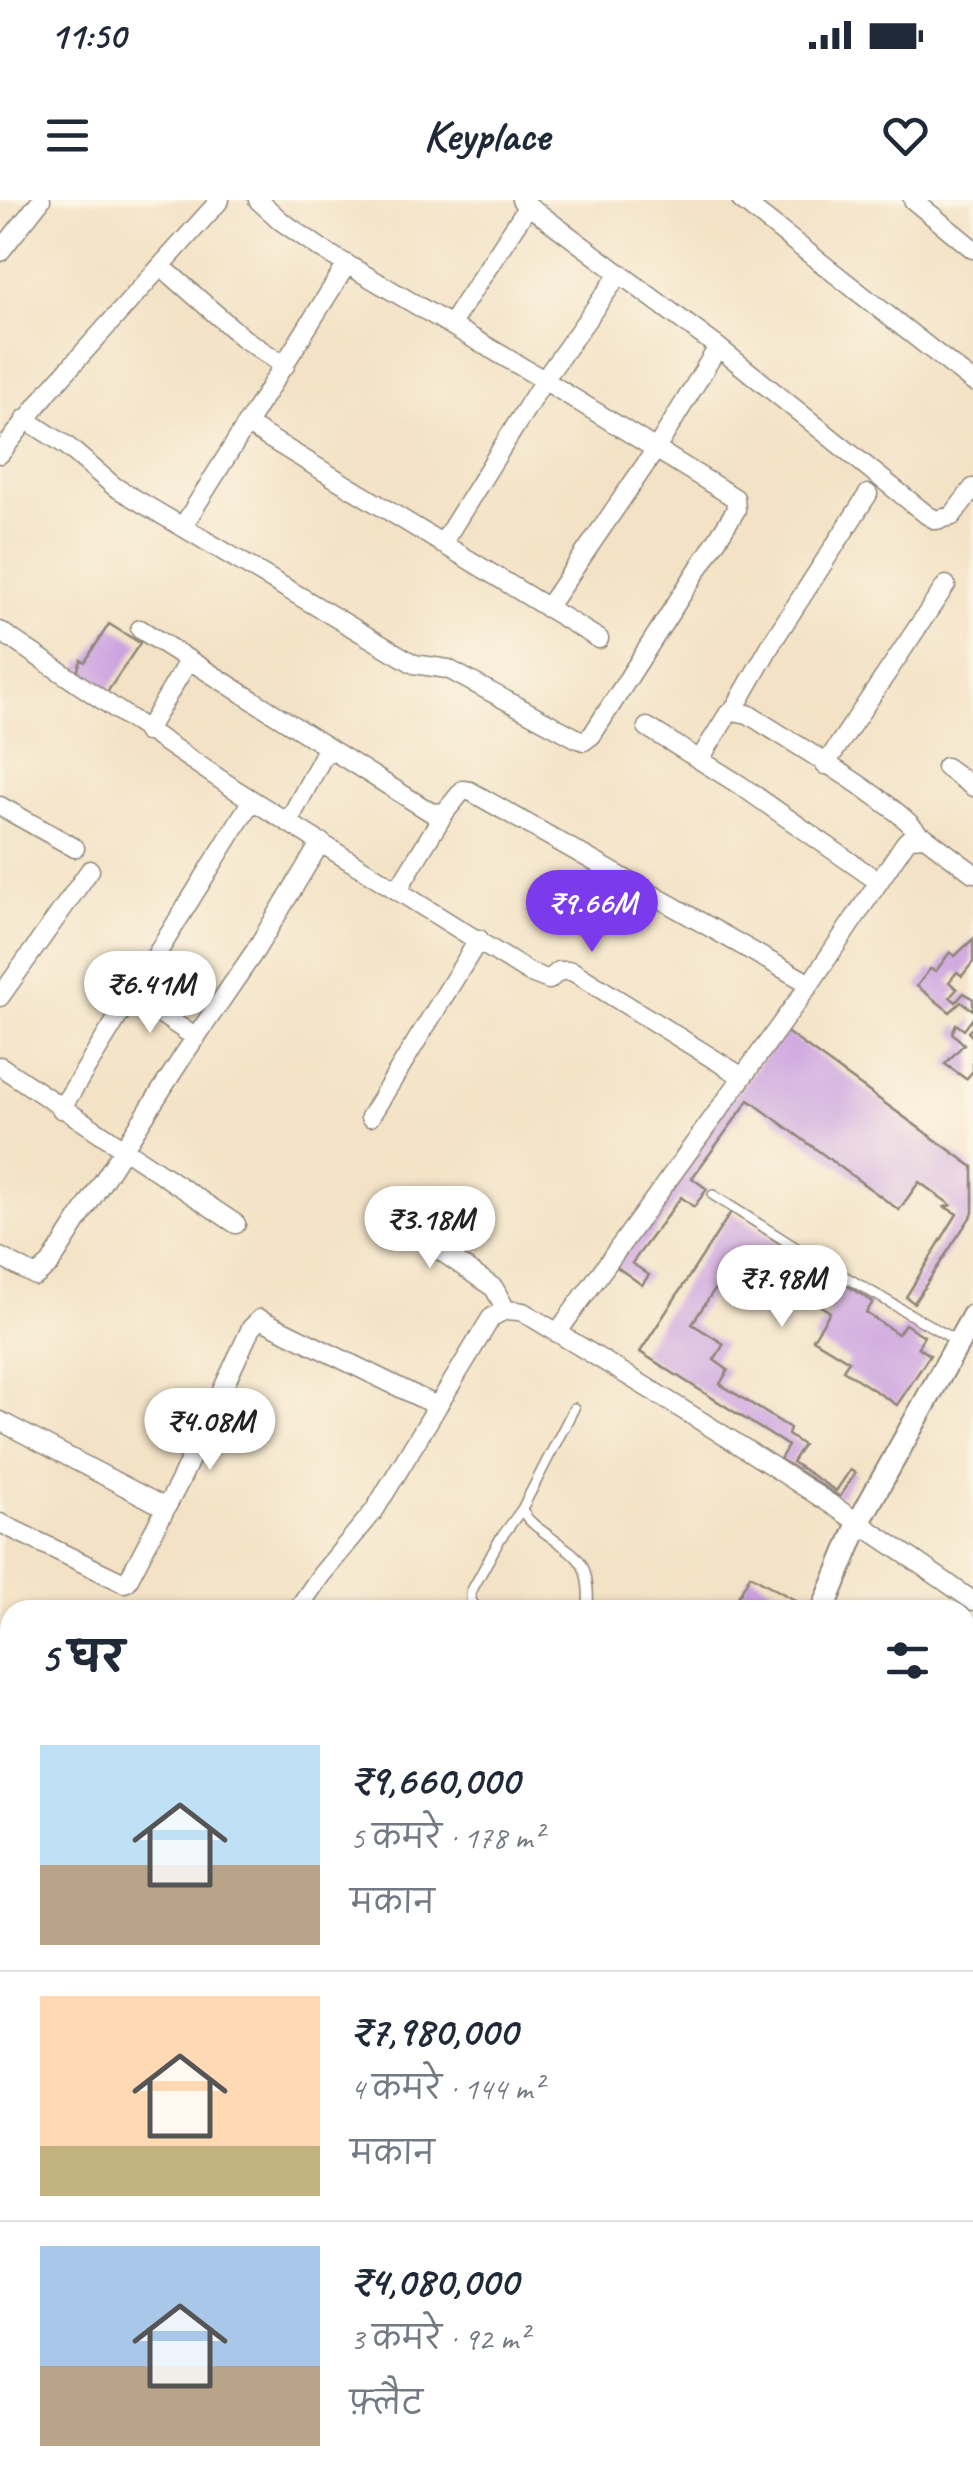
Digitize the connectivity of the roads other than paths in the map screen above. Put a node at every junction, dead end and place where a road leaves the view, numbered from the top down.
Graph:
1 (41, 200) edge
2 (220, 200) edge
3 (258, 200) edge
4 (741, 200) edge
5 (912, 200) edge
6 (525, 203) edge
7 (973, 248) edge
8 (0, 252) edge
9 (346, 264) junction
10 (161, 266) junction
11 (620, 272) junction
12 (451, 324) junction
13 (718, 347) junction
14 (285, 366) junction
15 (544, 380) junction
16 (973, 382) edge
17 (25, 419) junction
18 (246, 424) junction
19 (656, 449) junction
20 (0, 454) edge
21 (973, 488) edge
22 (868, 494) dead end
23 (183, 526) junction
24 (442, 544) junction
25 (946, 584) dead end
26 (547, 608) junction
27 (140, 629) dead end
28 (0, 631) edge
29 (598, 639) dead end
30 (188, 661) junction
31 (733, 711) junction
32 (648, 726) dead end
33 (146, 732) junction
34 (327, 749) junction
35 (700, 759) junction
36 (825, 765) junction
37 (946, 766) dead end
38 (973, 787) edge
39 (252, 800) junction
40 (0, 806) edge
41 (445, 812) junction
42 (288, 822) junction
43 (920, 836) junction
44 (321, 842) junction
45 (75, 848) dead end
46 (90, 870) dead end
47 (973, 873) edge
48 (879, 882) junction
49 (398, 889) junction
50 (479, 940) junction
51 (810, 984) junction
52 (132, 994) junction
53 (0, 997) edge
54 (196, 1038) junction
55 (0, 1066) edge
56 (741, 1076) junction
57 (62, 1109) junction
58 (370, 1117) dead end
59 (123, 1150) junction
60 (713, 1195) dead end
61 (384, 1211) dead end
62 (236, 1224) dead end
63 (0, 1257) edge
64 (506, 1310) junction
65 (972, 1318) edge
66 (557, 1332) junction
67 (958, 1342) junction
68 (437, 1406) junction
69 (574, 1408) dead end
70 (0, 1421) edge
71 (166, 1508) junction
72 (522, 1509) junction
73 (860, 1520) junction
74 (0, 1523) edge
75 (970, 1592) edge
76 (304, 1600) edge
77 (471, 1600) edge
78 (588, 1600) edge
79 (826, 1600) edge

1 - 8 street
2 - 10 street
3 - 9 street
4 - 16 street
5 - 7 street
6 - 11 street
6 - 12 street
9 - 12 street
9 - 14 street
10 - 14 street
10 - 17 street
11 - 13 street
11 - 15 street
12 - 15 street
13 - 19 street
13 - 21 street
14 - 18 street
15 - 19 street
15 - 24 street
17 - 20 street
17 - 23 street
18 - 23 street
18 - 24 street
19 - 23 street
19 - 26 street
22 - 31 street
24 - 26 street
25 - 36 street
26 - 29 street
27 - 30 street
28 - 33 street
30 - 33 street
30 - 34 street
31 - 35 street
31 - 36 street
32 - 35 street
33 - 39 street
34 - 41 street
34 - 42 street
35 - 48 street
36 - 43 street
37 - 38 street
39 - 42 street
39 - 52 street
40 - 45 street
41 - 49 street
41 - 51 street
42 - 44 street
43 - 47 street
43 - 48 street
44 - 49 street
44 - 54 street
46 - 53 street
48 - 51 street
49 - 50 street
50 - 56 street
50 - 58 street
51 - 56 street
52 - 54 street
52 - 57 street
54 - 59 street
55 - 57 street
56 - 66 street
57 - 59 street
59 - 62 street
59 - 63 street
60 - 67 lane
61 - 64 street
64 - 66 street
64 - 68 street
65 - 67 main road
66 - 73 street
67 - 73 main road
68 - 71 street
68 - 76 street
69 - 72 lane
70 - 71 street
71 - 74 street
72 - 77 lane
72 - 78 lane
73 - 75 street
73 - 79 main road

